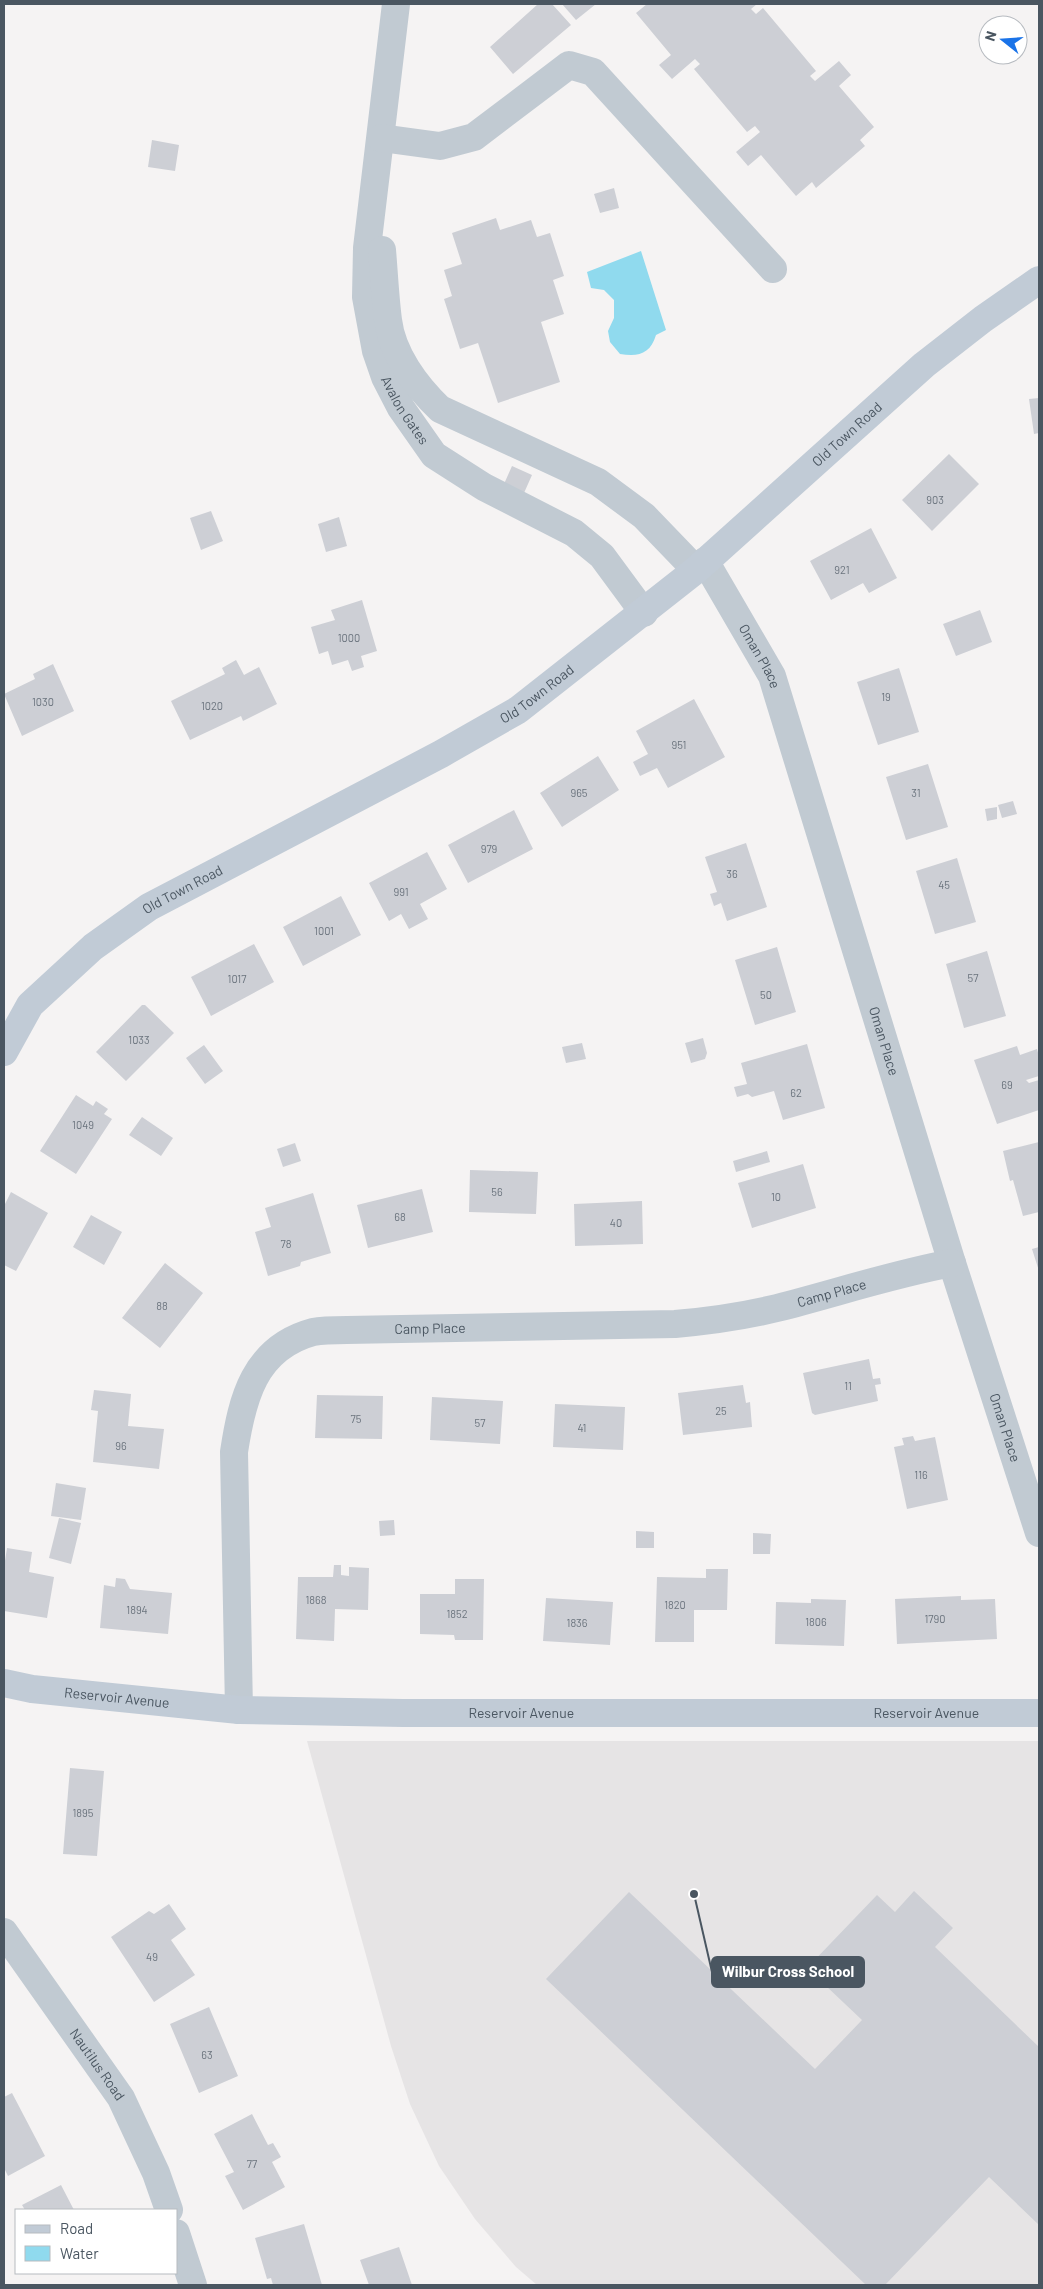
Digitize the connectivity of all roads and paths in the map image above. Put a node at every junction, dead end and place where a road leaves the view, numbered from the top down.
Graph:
1 (396, 4) edge
2 (381, 138) junction
3 (375, 188) junction
4 (773, 269) dead end
5 (1039, 280) edge
6 (700, 566) junction
7 (644, 613) junction
8 (4, 1052) edge
9 (952, 1263) junction
10 (1039, 1533) edge
11 (4, 1683) edge
12 (239, 1710) junction
13 (1039, 1713) edge
14 (4, 1932) edge
15 (169, 2209) edge
16 (178, 2239) edge
17 (193, 2285) edge

1 - 2 street, Avalon Gates
2 - 3 street, Avalon Gates
2 - 4 street
3 - 6 street, Avalon Gates
3 - 7 street, Avalon Gates
5 - 6 main road, Old Town Road
6 - 7 main road, Old Town Road
6 - 9 street, Oman Place
7 - 8 main road, Old Town Road
9 - 10 street, Oman Place
9 - 12 street, Camp Place
11 - 12 main road, Reservoir Avenue
12 - 13 main road, Reservoir Avenue
14 - 15 street, Nautilus Road
16 - 17 street

